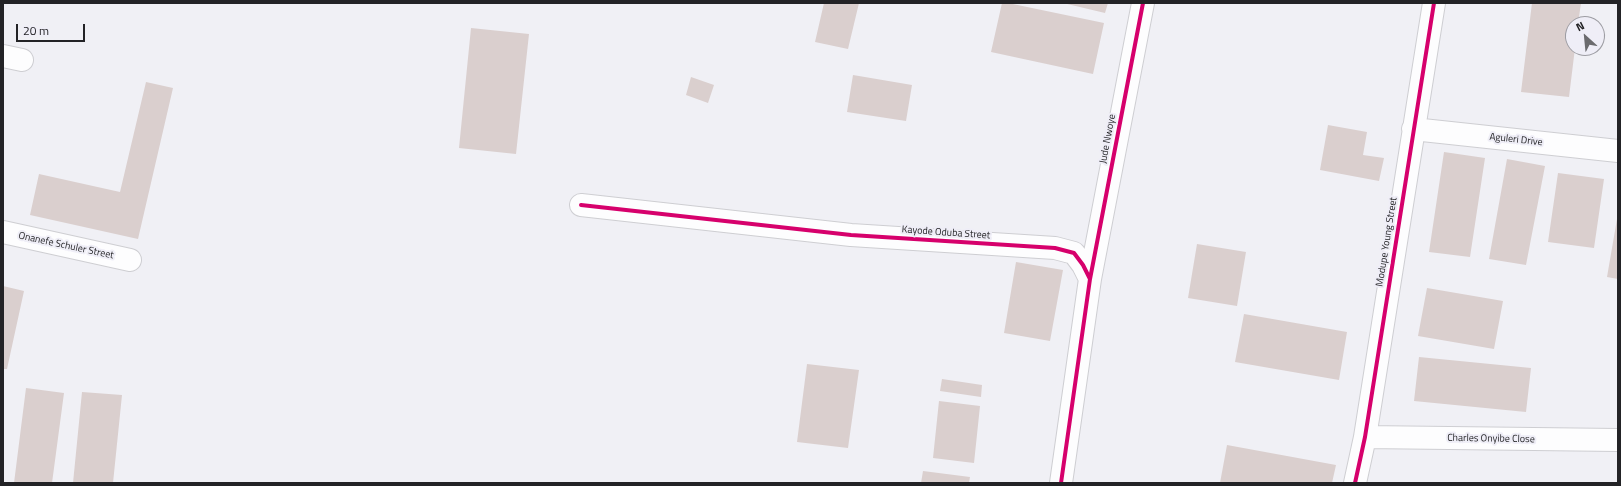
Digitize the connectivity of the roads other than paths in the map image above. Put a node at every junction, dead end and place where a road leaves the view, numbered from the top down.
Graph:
1 (1143, 3) edge
2 (1434, 3) edge
3 (1413, 129) junction
4 (1618, 151) edge
5 (581, 205) dead end
6 (3, 232) edge
7 (130, 260) dead end
8 (1090, 279) junction
9 (1365, 438) junction
10 (1618, 440) edge
11 (1061, 483) edge
12 (1356, 483) edge

1 - 8 street, Jude Nwoye
2 - 3 street, Modupe Young Street
3 - 4 street, Aguleri Drive
3 - 9 street, Modupe Young Street
5 - 8 street, Kayode Oduba Street
6 - 7 street, Onanefe Schuler Street
8 - 11 street
9 - 10 street, Charles Onyibe Close
9 - 12 street, Modupe Young Street

